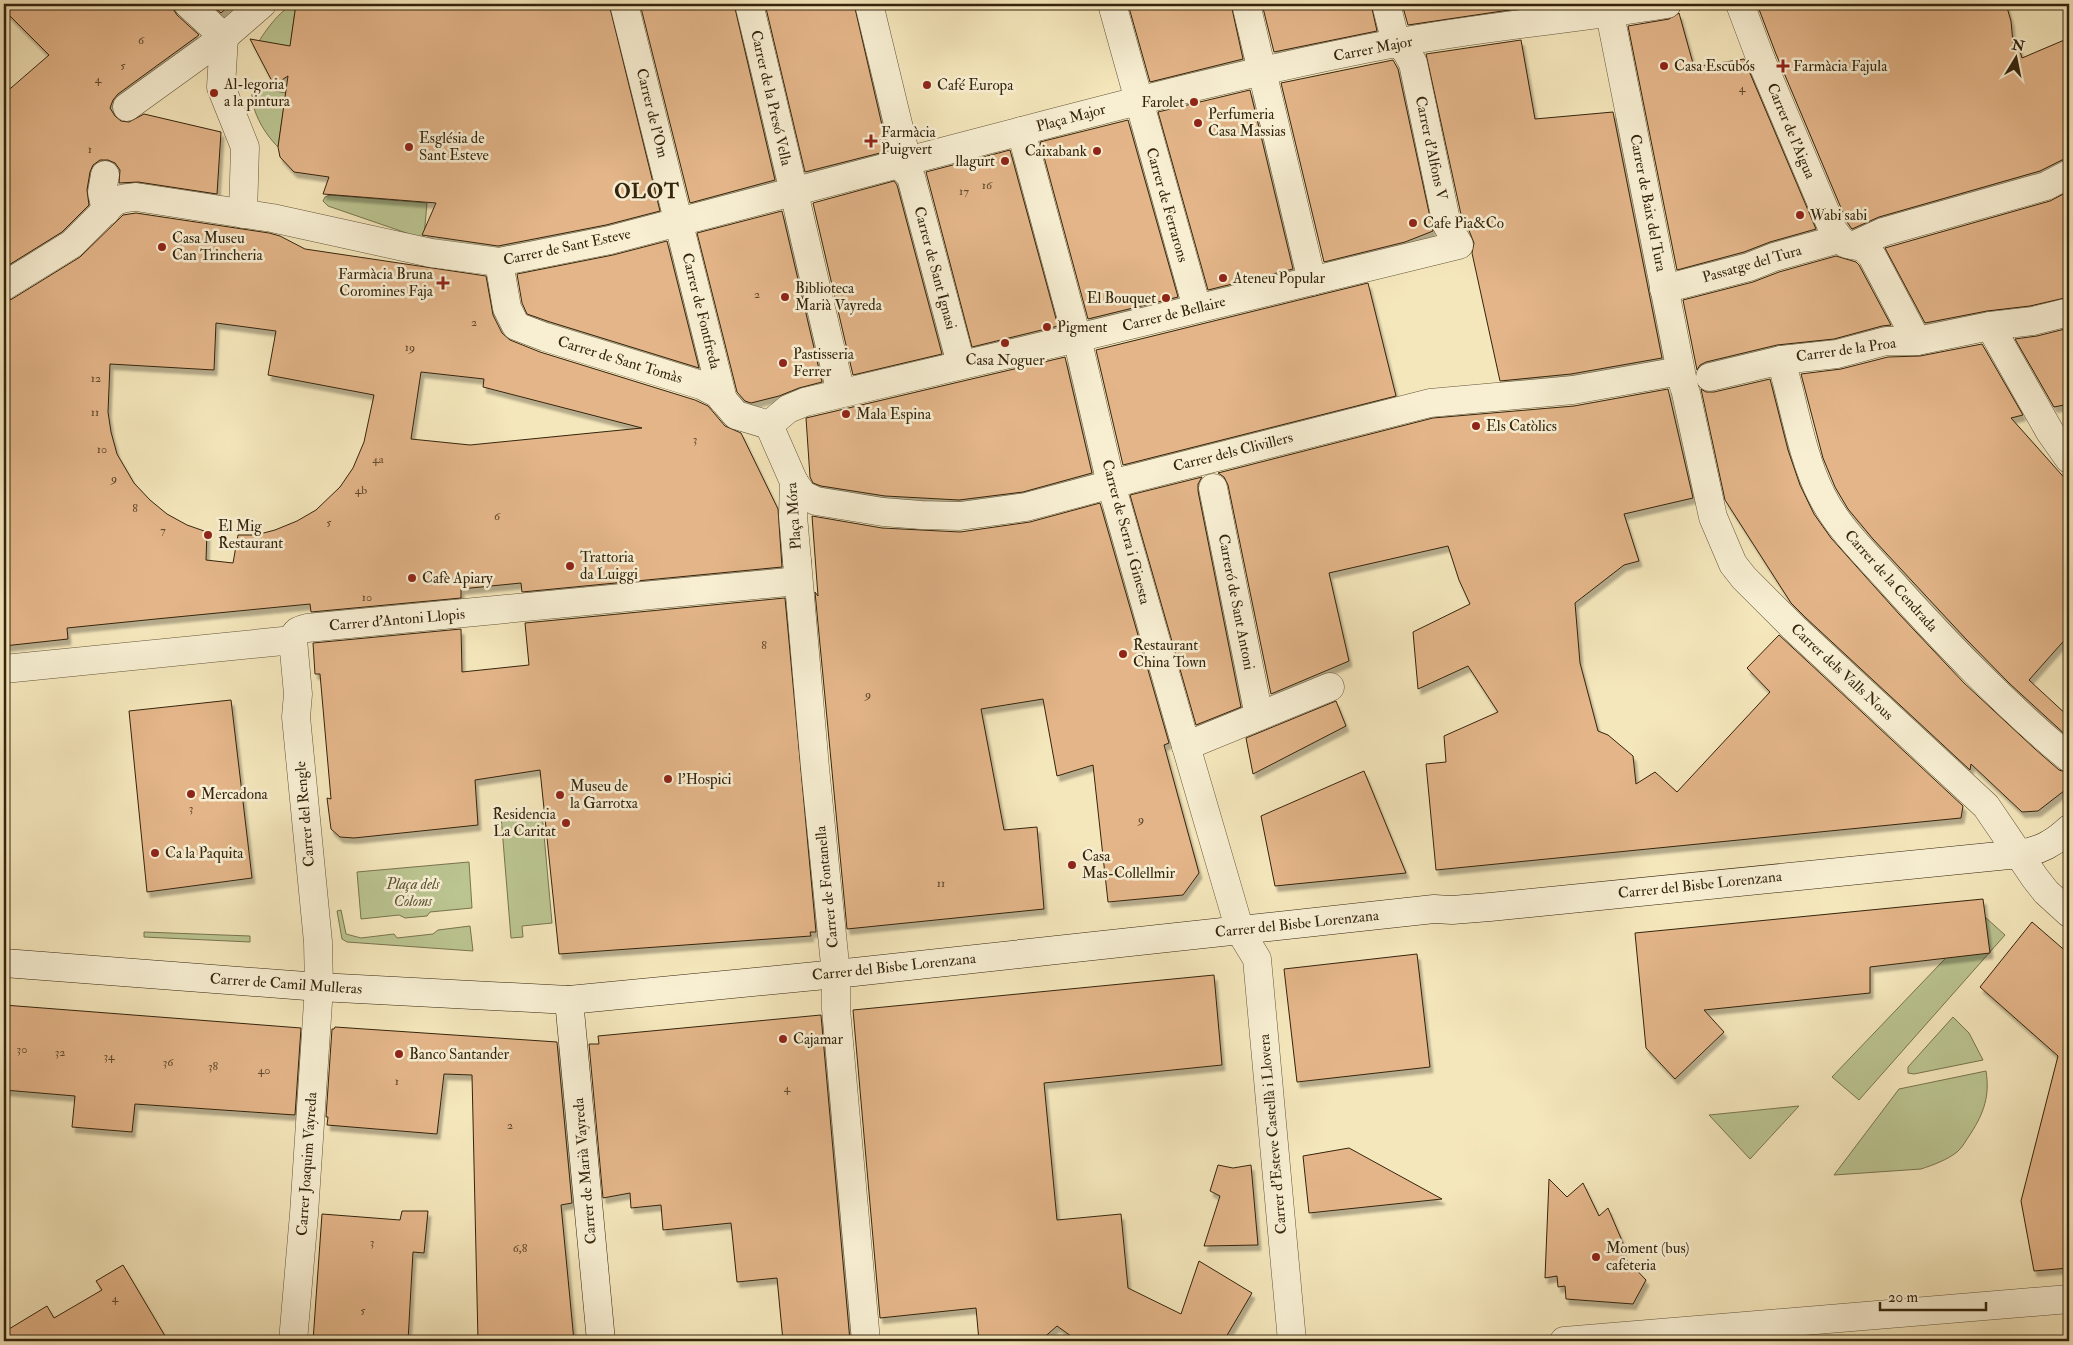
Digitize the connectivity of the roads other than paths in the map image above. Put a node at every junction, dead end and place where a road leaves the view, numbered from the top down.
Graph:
1 (188, 4) edge
2 (262, 4) edge
3 (624, 4) edge
4 (749, 4) edge
5 (869, 4) edge
6 (1112, 4) edge
7 (1246, 4) edge
8 (1386, 4) edge
9 (1667, 4) edge
10 (1740, 4) edge
11 (1610, 8) edge
12 (1500, 15) edge
13 (224, 37) junction
14 (1401, 46) junction
15 (1263, 72) junction
16 (1138, 101) junction
17 (127, 107) dead end
18 (1021, 132) junction
19 (906, 167) junction
20 (2069, 174) edge
21 (105, 175) dead end
22 (792, 192) junction
23 (106, 210) junction
24 (243, 214) junction
25 (679, 222) junction
26 (1848, 242) junction
27 (1460, 245) joint
28 (499, 262) junction
29 (1312, 281) junction
30 (4, 286) edge
31 (1664, 289) junction
32 (1196, 308) junction
33 (2069, 312) edge
34 (1902, 313) junction
35 (1990, 326) junction
36 (1077, 338) junction
37 (1886, 341) junction
38 (1916, 341) junction
39 (1781, 360) junction
40 (961, 364) junction
41 (1683, 383) junction
42 (841, 393) junction
43 (722, 400) junction
44 (772, 422) junction
45 (2069, 459) edge
46 (1210, 471) junction
47 (794, 482) junction
48 (1119, 482) junction
49 (797, 571) junction
50 (293, 640) junction
51 (4, 669) edge
52 (1330, 687) dead end
53 (1259, 716) junction
54 (1186, 746) junction
55 (2069, 758) edge
56 (2069, 829) edge
57 (2022, 854) junction
58 (2069, 913) edge
59 (1240, 931) junction
60 (4, 963) edge
61 (836, 974) junction
62 (319, 987) junction
63 (569, 1000) junction
64 (2069, 1299) edge
65 (293, 1341) edge
66 (600, 1341) edge
67 (866, 1341) edge
68 (1292, 1341) edge
69 (1564, 1341) edge

1 - 13 street
2 - 13 street
3 - 25 street, Carrer de l'Om
4 - 22 street, Carrer de la Presó Vella
5 - 19 street
6 - 16 street
7 - 15 street
8 - 14 street, Carrer d'Alfons V
9 - 11 street, Carrer Major
10 - 26 street, Carrer de l'Aigua
11 - 12 street, Carrer Major
11 - 31 street, Carrer de Baix del Tura
12 - 14 street, Carrer Major
13 - 17 street
13 - 24 street
14 - 15 street, Carrer Major
14 - 27 street, Carrer d'Alfons V
15 - 16 street, Carrer Major
15 - 29 street
16 - 18 street, Plaça Major
16 - 32 street, Carrer de Ferrarons
18 - 19 street, Plaça Major
18 - 36 street, Carrer de Serra i Ginesta
19 - 22 street, Carrer de Sant Esteve
19 - 40 street, Carrer de Sant Ignasi
20 - 26 street
21 - 23 street
22 - 25 street, Carrer de Sant Esteve
22 - 42 street, Carrer de la Presó Vella
23 - 24 street, Carrer de Sant Esteve
23 - 30 street, Carrer de Sant Esteve
24 - 28 street, Carrer de Sant Esteve
25 - 28 street, Carrer de Sant Esteve
25 - 43 street, Carrer de Fontfreda
26 - 31 street, Passatge del Tura
26 - 34 street, Carrer de l'Aigua
27 - 29 street, Carrer de Bellaire
28 - 43 street, Carrer de Sant Tomàs
29 - 32 street, Carrer de Bellaire
31 - 41 street, Carrer de Baix del Tura
32 - 36 street, Carrer de Bellaire
33 - 35 street, Carrer de la Proa
34 - 37 street
34 - 38 street, Carrer de l'Aigua
35 - 38 street, Carrer de la Proa
35 - 45 street
36 - 40 street, Carrer de Bellaire
36 - 48 street, Carrer de Serra i Ginesta
37 - 38 street, Carrer de la Proa
37 - 39 street, Carrer de la Proa
39 - 41 street, Carrer de la Proa
39 - 55 street, Carrer de la Cendrada
40 - 42 street, Carrer de Bellaire
41 - 46 street, Carrer dels Clivillers
41 - 57 street, Carrer dels Valls Nous
42 - 44 street, Carrer de Bellaire
43 - 44 street, Carrer de Sant Tomàs
44 - 47 street, Plaça Móra
46 - 48 street, Carrer dels Clivillers
46 - 53 street, Carreró de Sant Antoni
47 - 48 street, Carrer dels Clivillers
47 - 49 street, Plaça Móra
48 - 54 street, Carrer de Serra i Ginesta
49 - 50 street, Carrer d'Antoni Llopis
49 - 61 street, Carrer de Fontanella
50 - 51 street, Carrer d'Antoni Llopis
50 - 62 street, Carrer del Rengle
52 - 53 street
53 - 54 street
54 - 59 street, Carrer de Serra i Ginesta
56 - 57 street, Carrer del Bisbe Lorenzana
57 - 58 street, Carrer dels Valls Nous
57 - 59 street, Carrer del Bisbe Lorenzana
59 - 61 street, Carrer del Bisbe Lorenzana
59 - 68 street, Carrer d'Esteve Castellà i Llovera
60 - 62 street, Carrer de Camil Mulleras
61 - 63 street, Carrer del Bisbe Lorenzana
61 - 67 street, Carrer de Fontanella
62 - 63 street, Carrer de Camil Mulleras
62 - 65 street, Carrer Joaquim Vayreda
63 - 66 street, Carrer de Marià Vayreda
64 - 69 street

